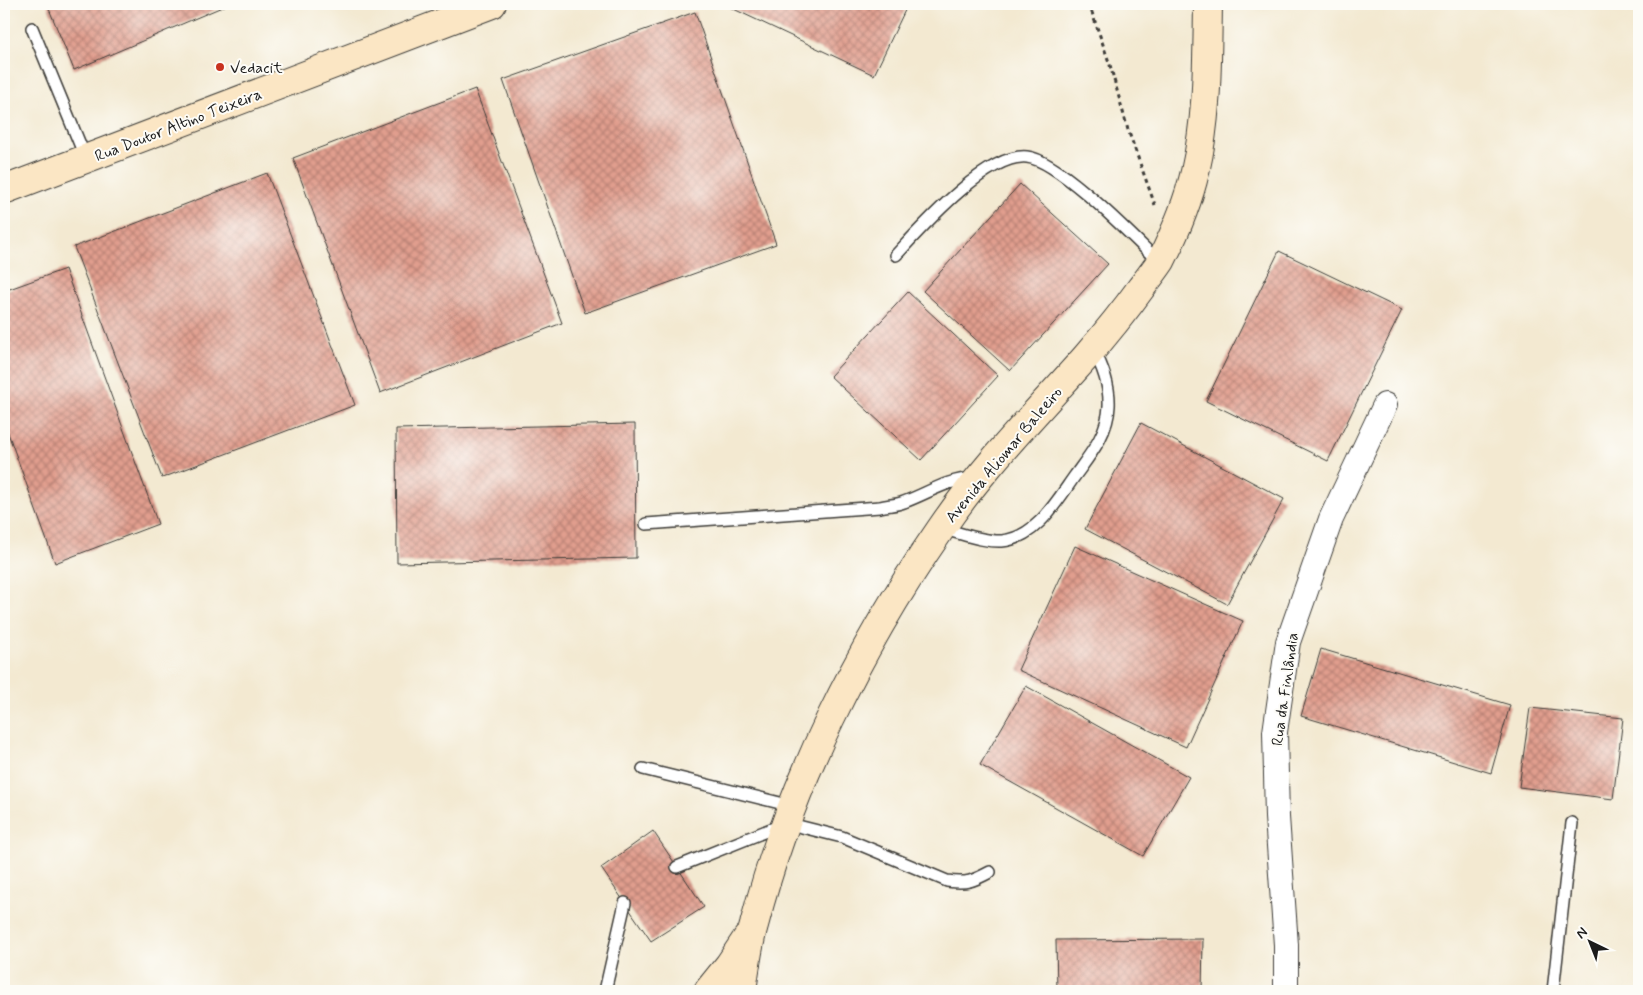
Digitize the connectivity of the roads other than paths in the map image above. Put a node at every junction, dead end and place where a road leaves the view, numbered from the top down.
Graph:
1 (492, 4) edge
2 (1208, 4) edge
3 (32, 28) dead end
4 (86, 159) junction
5 (4, 190) edge
6 (896, 255) dead end
7 (1160, 263) junction
8 (1093, 349) junction
9 (1385, 405) dead end
10 (979, 477) junction
11 (646, 524) dead end
12 (941, 528) junction
13 (643, 769) dead end
14 (789, 814) junction
15 (1572, 823) dead end
16 (677, 867) dead end
17 (990, 872) dead end
18 (625, 903) dead end
19 (753, 928) junction
20 (605, 991) edge
21 (708, 991) edge
22 (742, 991) edge
23 (1286, 991) edge
24 (1553, 991) edge

1 - 4 main road, Rua Doutor Altino Teixeira
2 - 7 main road, Avenida Aliomar Baleeiro
3 - 4 lane
4 - 5 main road, Rua Doutor Altino Teixeira
6 - 7 lane
7 - 8 main road, Avenida Aliomar Baleeiro
8 - 10 main road, Avenida Aliomar Baleeiro
8 - 12 lane
9 - 23 street, Rua da Finlândia
10 - 11 lane
10 - 12 main road, Avenida Aliomar Baleeiro
12 - 14 main road, Avenida Aliomar Baleeiro
13 - 14 lane
14 - 16 lane
14 - 17 lane
14 - 19 main road, Avenida Aliomar Baleeiro
15 - 24 lane
18 - 20 lane
19 - 21 main road
19 - 22 main road, Avenida Aliomar Baleeiro

